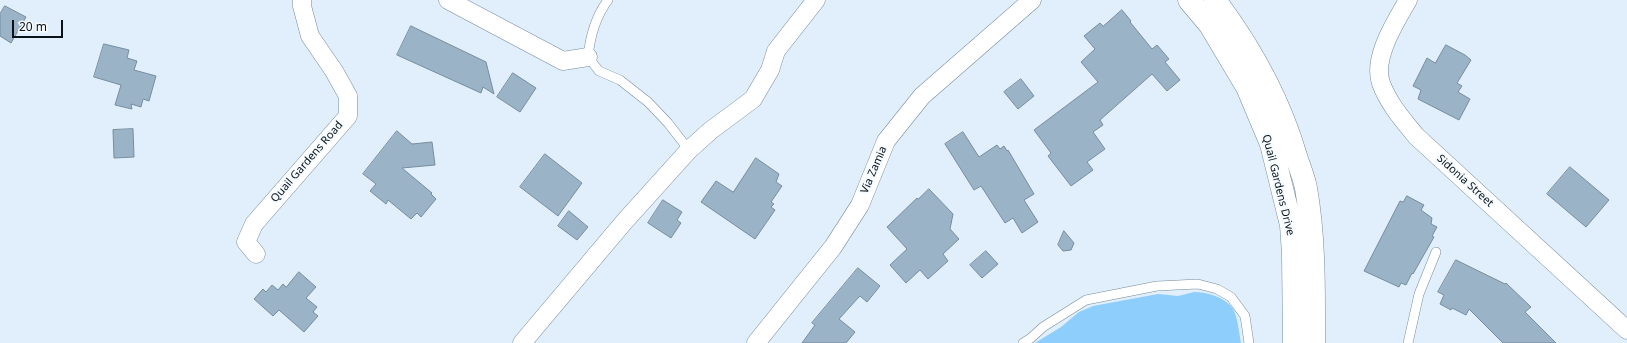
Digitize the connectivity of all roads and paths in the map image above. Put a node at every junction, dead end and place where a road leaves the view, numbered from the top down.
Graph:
1 (302, 0) edge
2 (448, 0) edge
3 (608, 0) edge
4 (816, 0) edge
5 (1032, 0) edge
6 (1189, 0) edge
7 (1215, 0) edge
8 (1408, 0) edge
9 (588, 57) junction
10 (689, 150) junction
11 (1436, 252) dead end
12 (256, 254) dead end
13 (1627, 330) edge
14 (522, 343) edge
15 (756, 343) edge
16 (1023, 343) edge
17 (1249, 343) edge
18 (1294, 343) edge
19 (1314, 343) edge
20 (1408, 343) edge

1 - 12 street, Quail Gardens Road
2 - 9 street
3 - 9 lane
4 - 10 street
5 - 15 street, Via Zamia
6 - 18 main road, Quail Gardens Drive
7 - 19 main road, Quail Gardens Drive
8 - 13 street, Sidonia Street
9 - 10 lane
10 - 14 street
11 - 20 lane
16 - 17 lane

